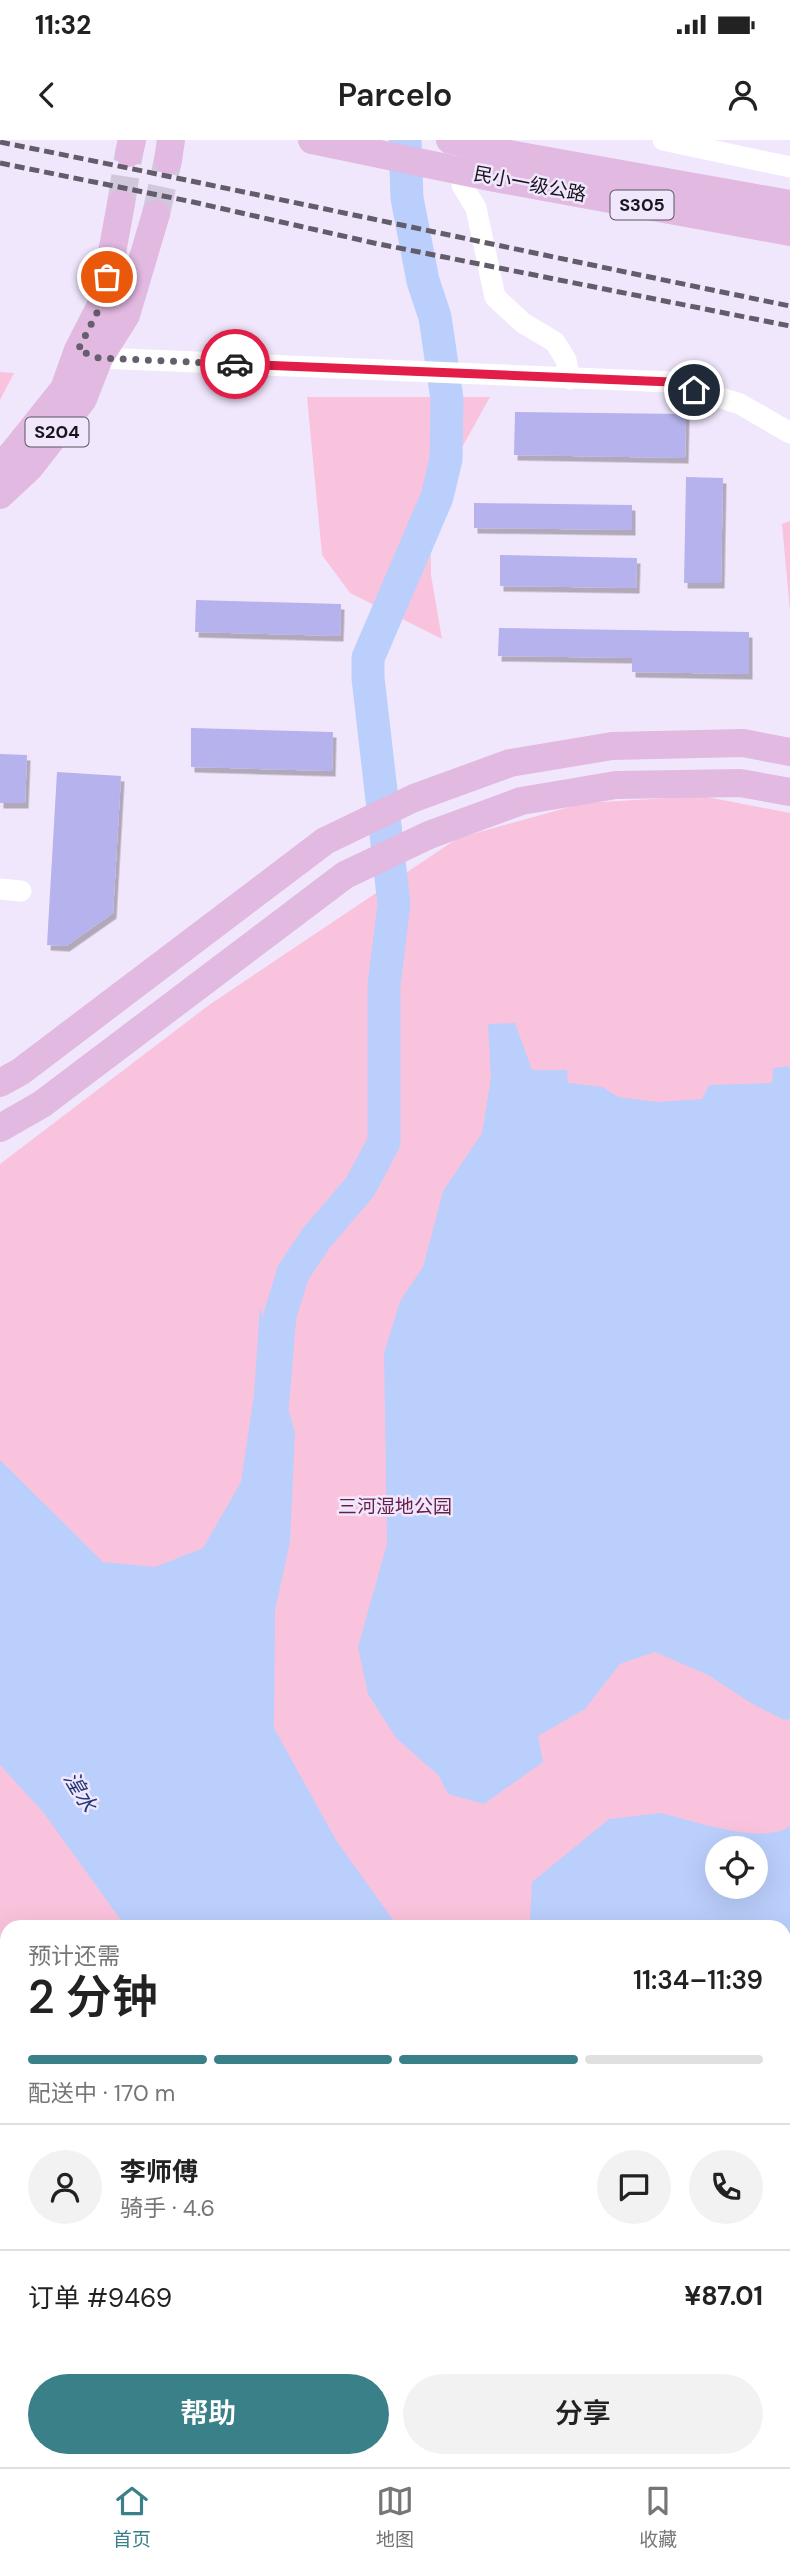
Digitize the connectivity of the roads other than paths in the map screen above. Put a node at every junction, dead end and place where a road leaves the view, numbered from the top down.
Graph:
1 (312, 140) edge
2 (450, 140) edge
3 (463, 140) edge
4 (663, 140) edge
5 (790, 167) edge
6 (121, 204) tunnel mouth
7 (790, 204) edge
8 (156, 214) tunnel mouth
9 (790, 232) edge
10 (88, 354) junction
11 (570, 379) junction
12 (789, 429) edge
13 (0, 466) edge
14 (0, 495) edge
15 (790, 752) edge
16 (790, 792) edge
17 (0, 1083) edge
18 (0, 1128) edge

1 - 9 main road, 民小一级公路 / S305
2 - 7 main road, 民小一级公路 / S305
3 - 11 street
4 - 5 street
6 - 10 main road, S204
8 - 10 main road, S204
10 - 11 street
10 - 13 main road, S204
10 - 14 main road, S204
11 - 12 street
15 - 17 main road
16 - 18 main road

